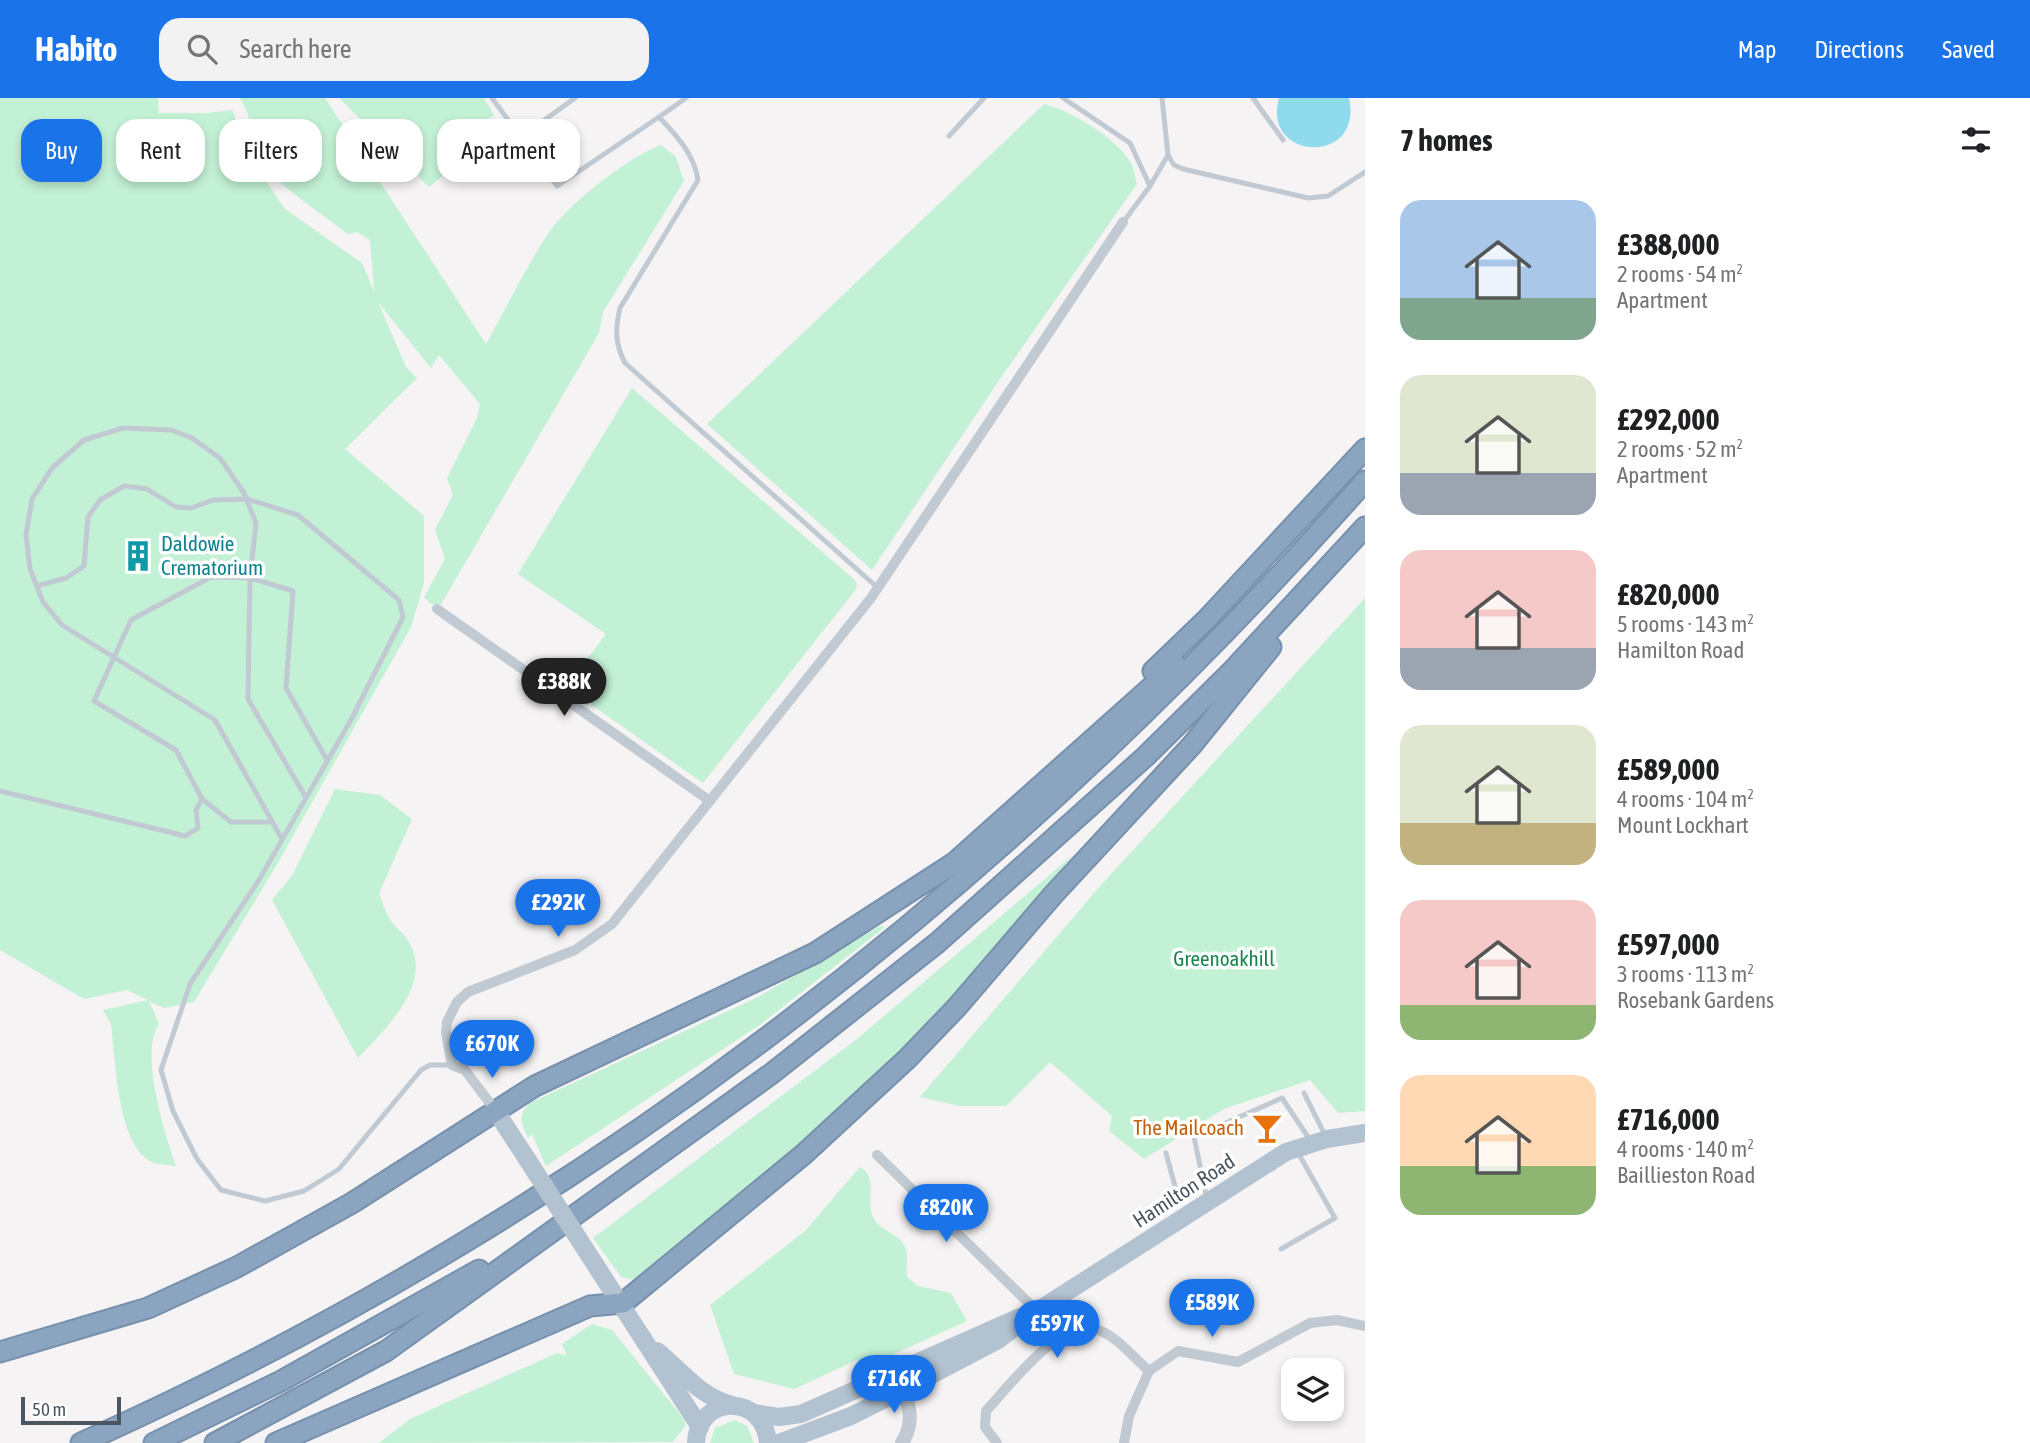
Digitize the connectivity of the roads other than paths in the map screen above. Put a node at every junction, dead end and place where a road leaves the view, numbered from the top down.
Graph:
1 (492, 98) edge
2 (575, 98) edge
3 (686, 98) edge
4 (984, 98) edge
5 (1063, 98) edge
6 (1163, 98) edge
7 (1253, 98) edge
8 (659, 117) junction
9 (507, 119) edge
10 (547, 119) edge
11 (949, 136) dead end
12 (1283, 140) dead end
13 (1168, 155) junction
14 (580, 170) edge
15 (1365, 172) edge
16 (1150, 186) junction
17 (1123, 222) joint
18 (1365, 449) edge
19 (1365, 481) edge
20 (247, 499) junction
21 (1365, 527) edge
22 (1320, 532) junction
23 (1365, 536) edge
24 (250, 578) junction
25 (37, 586) junction
26 (878, 587) junction
27 (437, 609) dead end
28 (114, 656) junction
29 (327, 760) junction
30 (0, 791) edge
31 (304, 796) junction
32 (202, 799) junction
33 (710, 801) junction
34 (272, 822) junction
35 (282, 839) junction
36 (892, 904) junction
37 (452, 1065) junction
38 (1304, 1093) dead end
39 (495, 1110) junction
40 (711, 1118) junction
41 (1316, 1118) junction
42 (1300, 1126) junction
43 (1365, 1133) edge
44 (1311, 1143) junction
45 (1166, 1153) dead end
46 (877, 1155) dead end
47 (1202, 1177) junction
48 (1208, 1202) junction
49 (1281, 1249) dead end
50 (623, 1303) junction
51 (1037, 1311) junction
52 (1365, 1326) edge
53 (649, 1345) junction
54 (0, 1352) edge
55 (1149, 1371) junction
56 (896, 1372) junction
57 (903, 1390) junction
58 (733, 1406) junction
59 (156, 1410) junction
60 (754, 1413) junction
61 (698, 1435) edge
62 (64, 1443) edge
63 (81, 1443) edge
64 (154, 1443) edge
65 (215, 1443) edge
66 (276, 1443) edge
67 (768, 1443) edge
68 (779, 1443) edge
69 (902, 1443) edge
70 (997, 1443) edge
71 (1124, 1443) edge

1 - 9 lane
2 - 10 lane
3 - 8 lane
4 - 11 lane
5 - 16 lane
6 - 13 lane
7 - 12 lane
8 - 14 lane
8 - 26 lane
13 - 15 lane
13 - 16 lane
16 - 17 lane
17 - 26 street
18 - 36 highway
19 - 22 highway
20 - 24 lane
20 - 25 lane
20 - 25 lane
20 - 29 lane
21 - 40 highway
22 - 36 highway
22 - 59 highway
23 - 50 highway
24 - 28 lane
24 - 29 lane
24 - 31 lane
25 - 28 lane
26 - 33 street
27 - 33 street
28 - 32 lane
28 - 34 lane
29 - 31 lane
30 - 32 lane
31 - 35 lane
32 - 34 lane
33 - 37 street
34 - 35 lane
35 - 37 lane
36 - 39 highway
37 - 39 street
38 - 41 lane
39 - 50 main road, bridge
39 - 54 highway
40 - 64 highway
40 - 65 highway
41 - 42 lane
41 - 44 lane
42 - 44 lane
42 - 47 lane
43 - 44 main road, Hamilton Road
44 - 48 main road, Hamilton Road
44 - 49 lane
45 - 47 lane
46 - 51 street
47 - 48 lane
48 - 51 main road, Hamilton Road
50 - 53 main road
50 - 66 highway
51 - 56 main road, Hamilton Road
51 - 57 main road, Hamilton Road
52 - 55 street
53 - 58 main road, Hamilton Road
53 - 61 main road
55 - 70 street
55 - 71 street
56 - 57 street
56 - 60 main road, Hamilton Road
57 - 68 main road, Hamilton Road
57 - 69 street
58 - 60 main road, Hamilton Road
58 - 61 main road
59 - 62 highway
59 - 63 highway
60 - 67 main road

